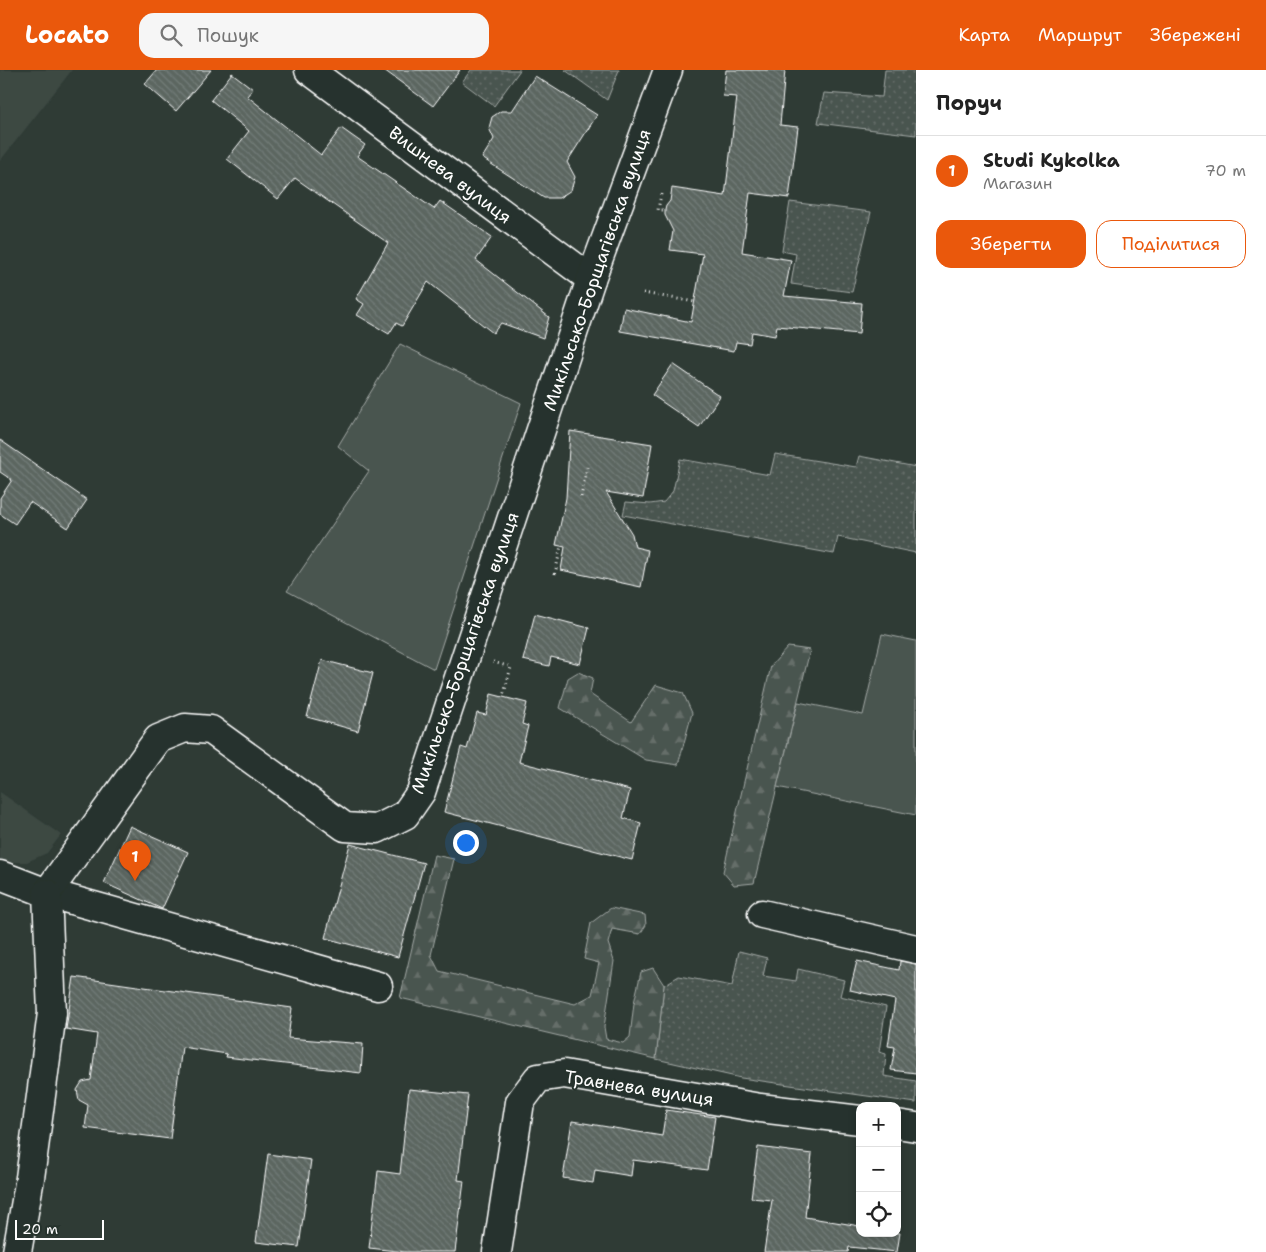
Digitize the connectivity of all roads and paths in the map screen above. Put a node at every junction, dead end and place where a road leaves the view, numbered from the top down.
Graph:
1 (309, 70) edge
2 (668, 70) edge
3 (661, 194) dead end
4 (665, 210) dead end
5 (591, 280) junction
6 (643, 293) dead end
7 (695, 302) dead end
8 (587, 467) dead end
9 (581, 496) dead end
10 (561, 546) dead end
11 (555, 574) dead end
12 (511, 667) dead end
13 (503, 697) dead end
14 (0, 875) edge
15 (47, 893) junction
16 (762, 914) dead end
17 (916, 948) edge
18 (378, 986) dead end
19 (856, 1120) edge
20 (901, 1124) edge
21 (916, 1126) edge
22 (17, 1252) edge
23 (497, 1252) edge

1 - 5 street, Вишнева вулиця
2 - 5 street, Микільсько-Борщагівська вулиця
3 - 4 path
5 - 15 street, Микільсько-Борщагівська вулиця
6 - 7 path
8 - 9 path
10 - 11 path
12 - 13 path
14 - 15 street
15 - 18 street
15 - 22 street
16 - 17 street
19 - 23 street, Травнева вулиця
20 - 21 street

